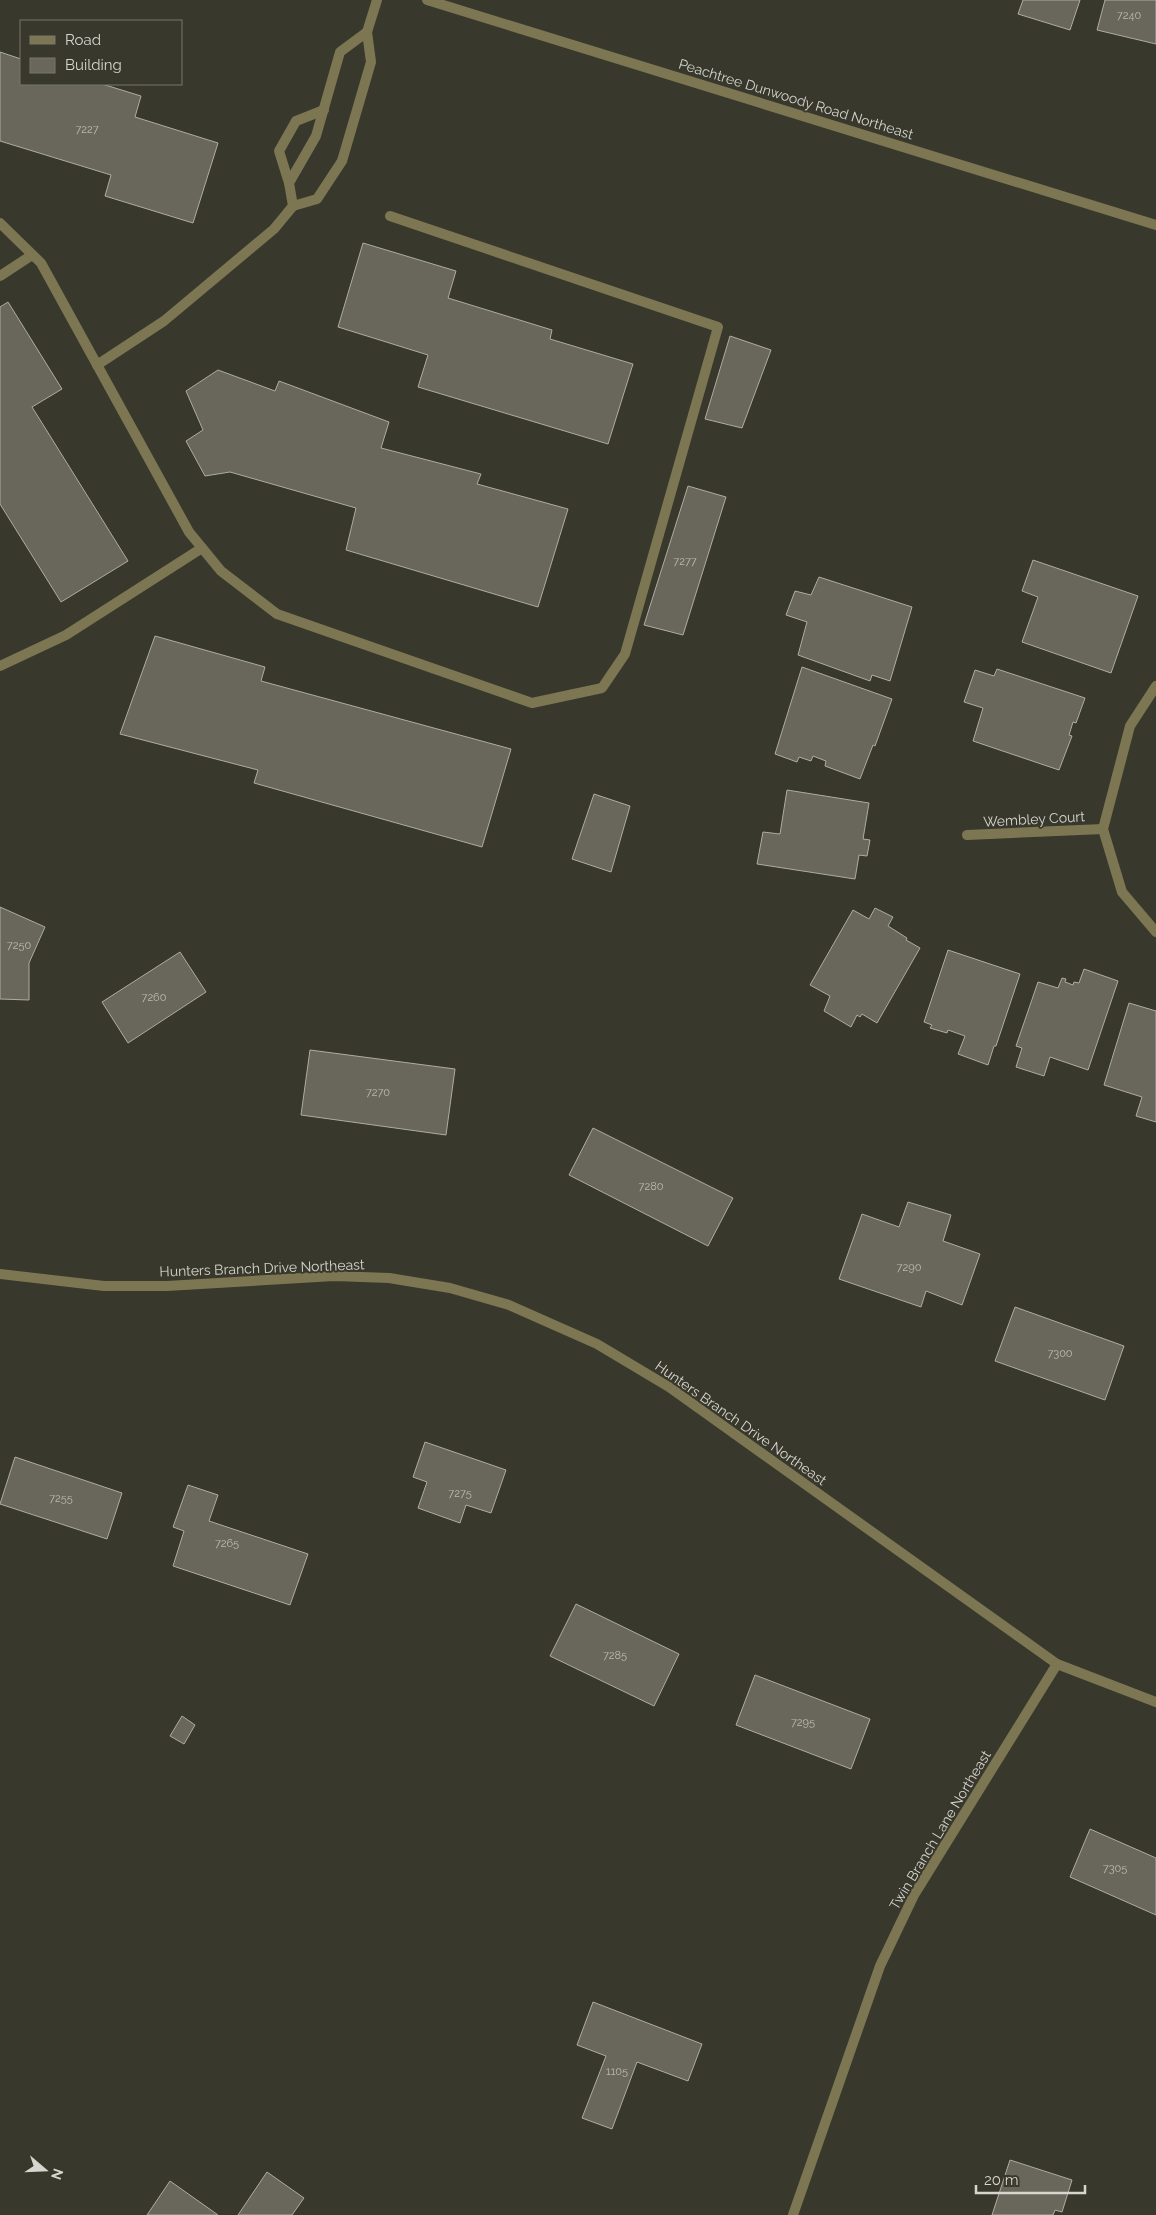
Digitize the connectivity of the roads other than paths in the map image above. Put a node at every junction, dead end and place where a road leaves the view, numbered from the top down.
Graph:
1 (377, 0) edge
2 (427, 0) edge
3 (366, 32) junction
4 (324, 110) junction
5 (289, 183) junction
6 (293, 206) junction
7 (390, 216) dead end
8 (0, 223) edge
9 (1156, 225) edge
10 (32, 255) junction
11 (0, 276) edge
12 (97, 365) junction
13 (202, 548) junction
14 (0, 666) edge
15 (1156, 686) edge
16 (1102, 829) junction
17 (968, 835) dead end
18 (1156, 932) edge
19 (0, 1274) edge
20 (1057, 1664) junction
21 (1156, 1702) edge
22 (793, 2215) edge

1 - 3 street
2 - 9 street, Peachtree Dunwoody Road Northeast
3 - 4 street
3 - 6 street
4 - 5 street
4 - 5 street
5 - 6 street
6 - 12 street
7 - 13 street
8 - 10 street
10 - 11 street
10 - 12 street
12 - 13 street
13 - 14 street
15 - 16 street
16 - 17 street, Wembley Court
16 - 18 street
19 - 20 street, Hunters Branch Drive Northeast
20 - 21 street, Hunters Branch Drive Northeast
20 - 22 street, Twin Branch Lane Northeast

